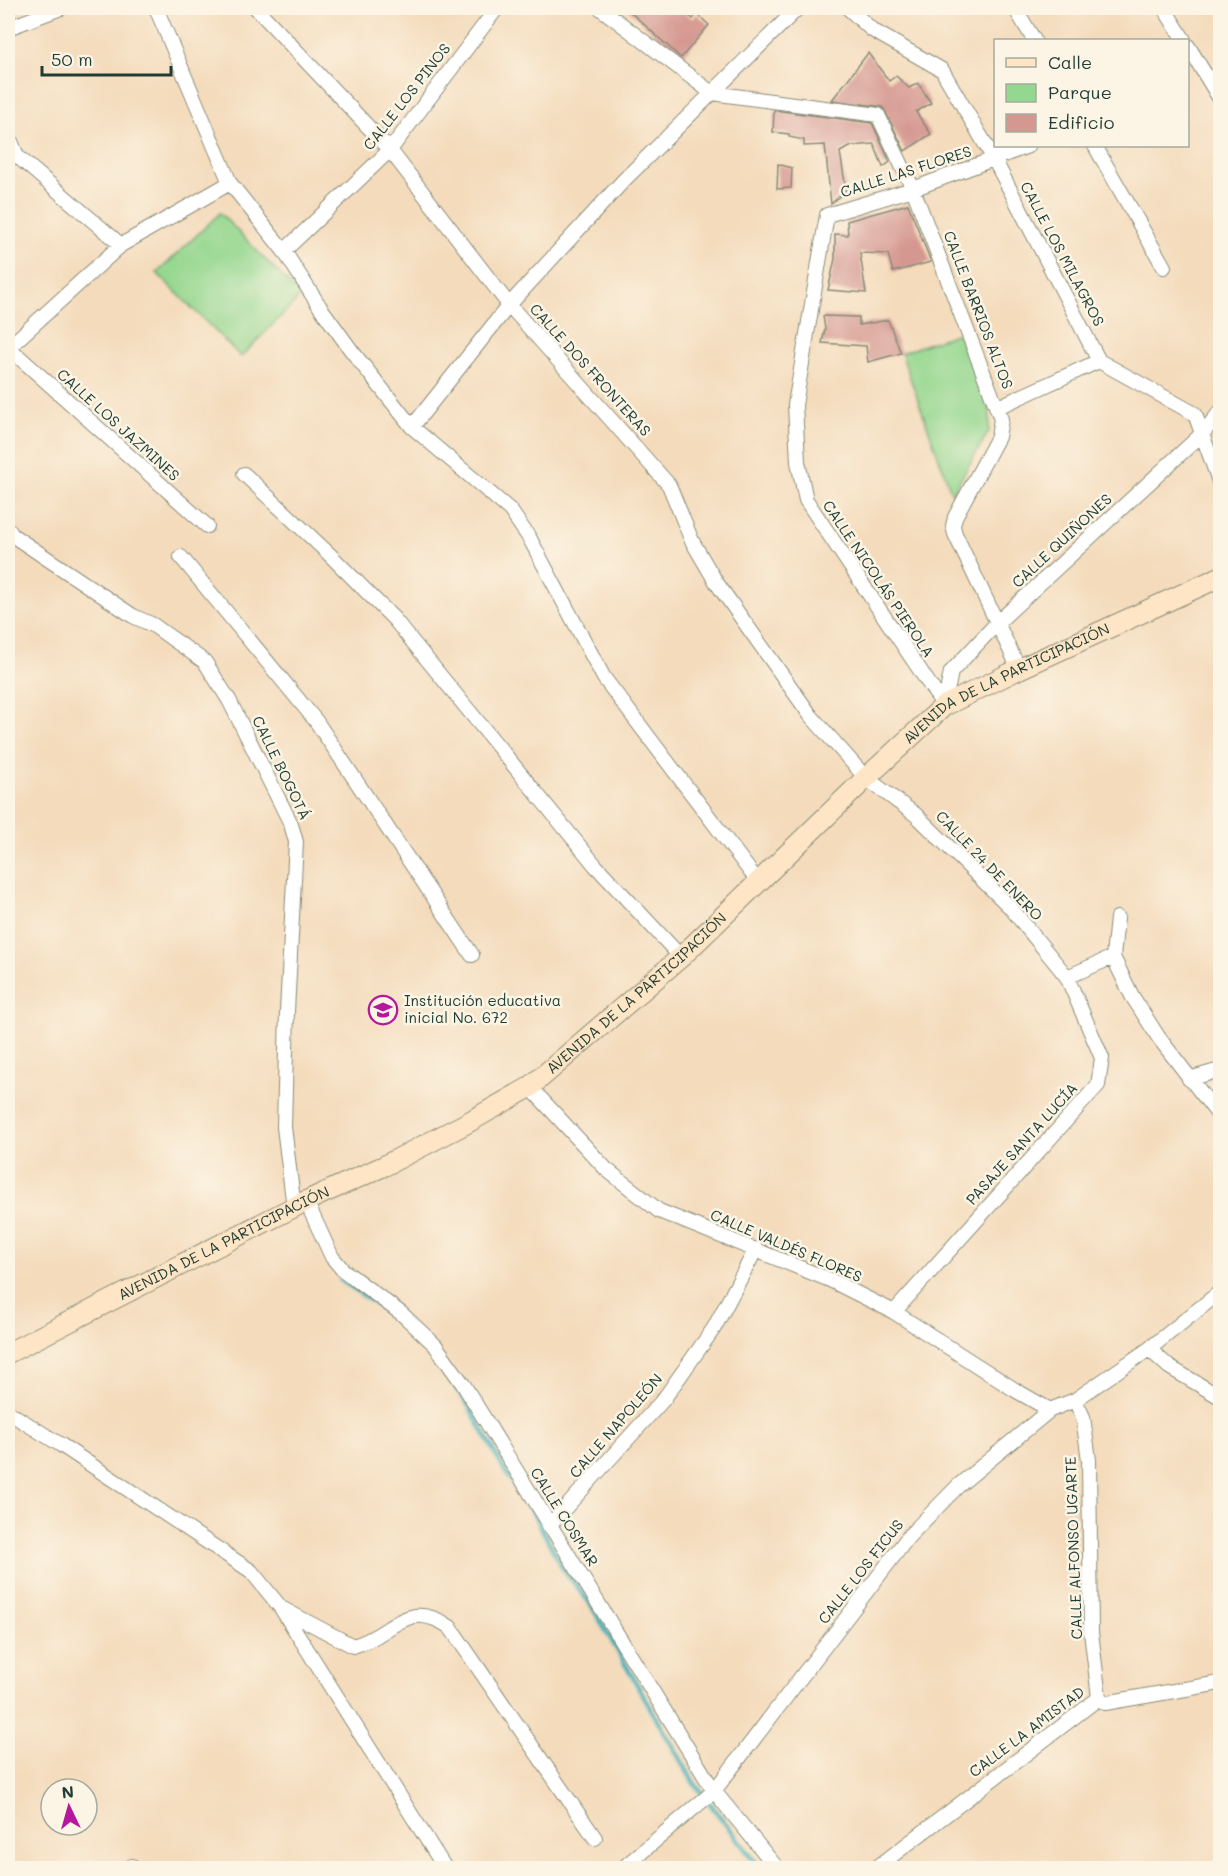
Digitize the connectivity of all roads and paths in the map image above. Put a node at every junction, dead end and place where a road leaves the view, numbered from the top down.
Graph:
1 (61, 8) edge
2 (156, 8) edge
3 (255, 8) edge
4 (497, 8) edge
5 (600, 8) edge
6 (798, 8) edge
7 (848, 8) edge
8 (1015, 8) edge
9 (1164, 8) edge
10 (8, 28) edge
11 (1033, 39) edge
12 (1183, 39) edge
13 (1189, 48) edge
14 (712, 93) junction
15 (1221, 99) edge
16 (8, 134) edge
17 (1025, 147) edge
18 (1096, 147) edge
19 (390, 150) junction
20 (994, 159) junction
21 (230, 183) junction
22 (913, 189) junction
23 (827, 215) joint
24 (121, 245) junction
25 (284, 250) junction
26 (1164, 267) dead end
27 (509, 305) junction
28 (8, 348) edge
29 (1099, 361) junction
30 (998, 407) junction
31 (1221, 412) edge
32 (412, 427) junction
33 (1203, 433) junction
34 (244, 474) dead end
35 (1221, 484) edge
36 (207, 526) dead end
37 (8, 529) edge
38 (181, 557) dead end
39 (1221, 577) edge
40 (998, 623) junction
41 (1019, 669) junction
42 (944, 706) junction
43 (866, 778) junction
44 (759, 883) junction
45 (1116, 918) dead end
46 (472, 955) dead end
47 (681, 957) junction
48 (1113, 957) junction
49 (1067, 977) junction
50 (1221, 1070) edge
51 (1189, 1079) junction
52 (530, 1087) junction
53 (1221, 1117) edge
54 (300, 1205) junction
55 (756, 1249) junction
56 (1221, 1292) edge
57 (894, 1312) junction
58 (1149, 1348) junction
59 (8, 1353) edge
60 (1221, 1397) edge
61 (1075, 1400) junction
62 (1050, 1410) junction
63 (8, 1412) edge
64 (549, 1526) junction
65 (281, 1608) junction
66 (1221, 1683) edge
67 (1099, 1698) junction
68 (714, 1791) junction
69 (595, 1838) dead end
70 (445, 1869) edge
71 (624, 1869) edge
72 (777, 1869) edge
73 (876, 1869) edge

1 - 10 street
2 - 21 street
3 - 19 street, CALLE DOS FRONTERAS
4 - 19 street, CALLE LOS PINOS
5 - 14 street
6 - 14 street
7 - 20 street, CALLE LOS MILAGROS
8 - 11 street
9 - 12 street
13 - 15 street
14 - 22 street, CALLE BARRIOS ALTOS
14 - 27 street
16 - 24 street
17 - 20 street, CALLE LAS FLORES
18 - 26 street
19 - 25 street, CALLE LOS PINOS
19 - 27 street, CALLE DOS FRONTERAS
20 - 22 street, CALLE LAS FLORES
20 - 29 street, CALLE LOS MILAGROS
21 - 24 street
21 - 25 street
22 - 23 street, CALLE LAS FLORES
22 - 30 street, CALLE BARRIOS ALTOS
23 - 42 street, CALLE NICOLÁS PIEROLA
24 - 28 street
25 - 32 street
27 - 32 street
27 - 43 street, CALLE DOS FRONTERAS
28 - 36 street, CALLE LOS JAZMINES
29 - 30 street
29 - 33 street
30 - 40 street, CALLE BARRIOS ALTOS
31 - 33 street, CALLE QUIÑONES
32 - 44 street
33 - 35 street
33 - 40 street, CALLE QUIÑONES
34 - 47 street
37 - 54 street, CALLE BOGOTÁ
38 - 46 street
39 - 41 main road, AVENIDA DE LA PARTICIPACIÓN
40 - 41 street, CALLE BARRIOS ALTOS
40 - 42 street, CALLE QUIÑONES
41 - 42 main road, AVENIDA DE LA PARTICIPACIÓN
42 - 43 main road, AVENIDA DE LA PARTICIPACIÓN
43 - 44 main road, AVENIDA DE LA PARTICIPACIÓN
43 - 49 street, CALLE 24 DE ENERO
44 - 47 main road, AVENIDA DE LA PARTICIPACIÓN
45 - 48 street
47 - 52 main road, AVENIDA DE LA PARTICIPACIÓN
48 - 49 street
48 - 51 street
49 - 57 street, PASAJE SANTA LUCÍA
50 - 51 street
51 - 53 street
52 - 54 main road, AVENIDA DE LA PARTICIPACIÓN
52 - 55 street, CALLE VALDÉS FLORES
54 - 59 main road, AVENIDA DE LA PARTICIPACIÓN
54 - 64 street, CALLE COSMAR
55 - 57 street, CALLE VALDÉS FLORES
55 - 64 street, CALLE NAPOLEÓN
56 - 58 street, CALLE LOS FICUS
57 - 62 street, CALLE VALDÉS FLORES
58 - 60 street
58 - 61 street, CALLE LOS FICUS
61 - 62 street, CALLE LOS FICUS
61 - 67 street, CALLE ALFONSO UGARTE
62 - 68 street, CALLE LOS FICUS
63 - 65 street
64 - 68 street, CALLE COSMAR
65 - 69 street
65 - 70 street
66 - 67 street, CALLE LA AMISTAD
67 - 73 street, CALLE LA AMISTAD
68 - 71 street, CALLE LOS FICUS
68 - 72 street, CALLE COSMAR

